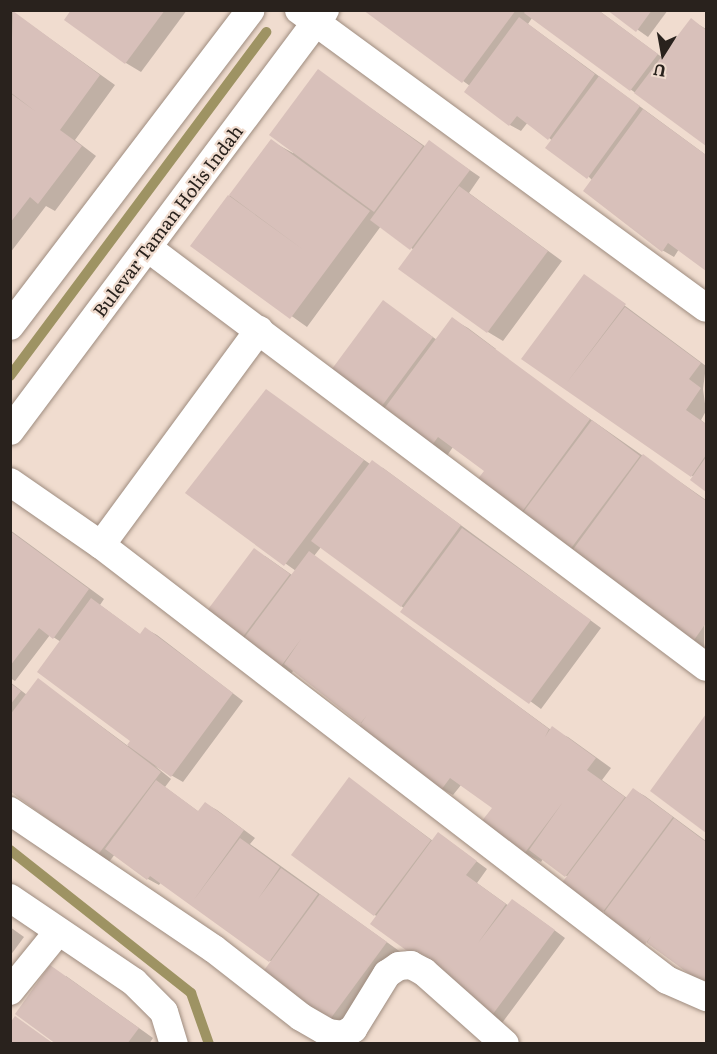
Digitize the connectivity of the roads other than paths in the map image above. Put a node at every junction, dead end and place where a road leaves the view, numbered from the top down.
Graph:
1 (251, 10) edge
2 (313, 15) edge
3 (148, 248) junction
4 (706, 308) edge
5 (10, 326) edge
6 (259, 330) junction
7 (10, 431) edge
8 (10, 482) edge
9 (101, 545) junction
10 (706, 667) edge
11 (10, 811) edge
12 (10, 898) edge
13 (58, 932) junction
14 (10, 991) edge
15 (706, 997) edge
16 (174, 1044) edge
17 (505, 1044) edge

1 - 5 street
2 - 3 street, Bulevar Taman Holis Indah
2 - 4 street
3 - 6 street
3 - 7 street, Bulevar Taman Holis Indah
6 - 9 street
6 - 10 street
8 - 9 street
9 - 15 street
11 - 17 street
12 - 13 street
13 - 14 street
13 - 16 street

